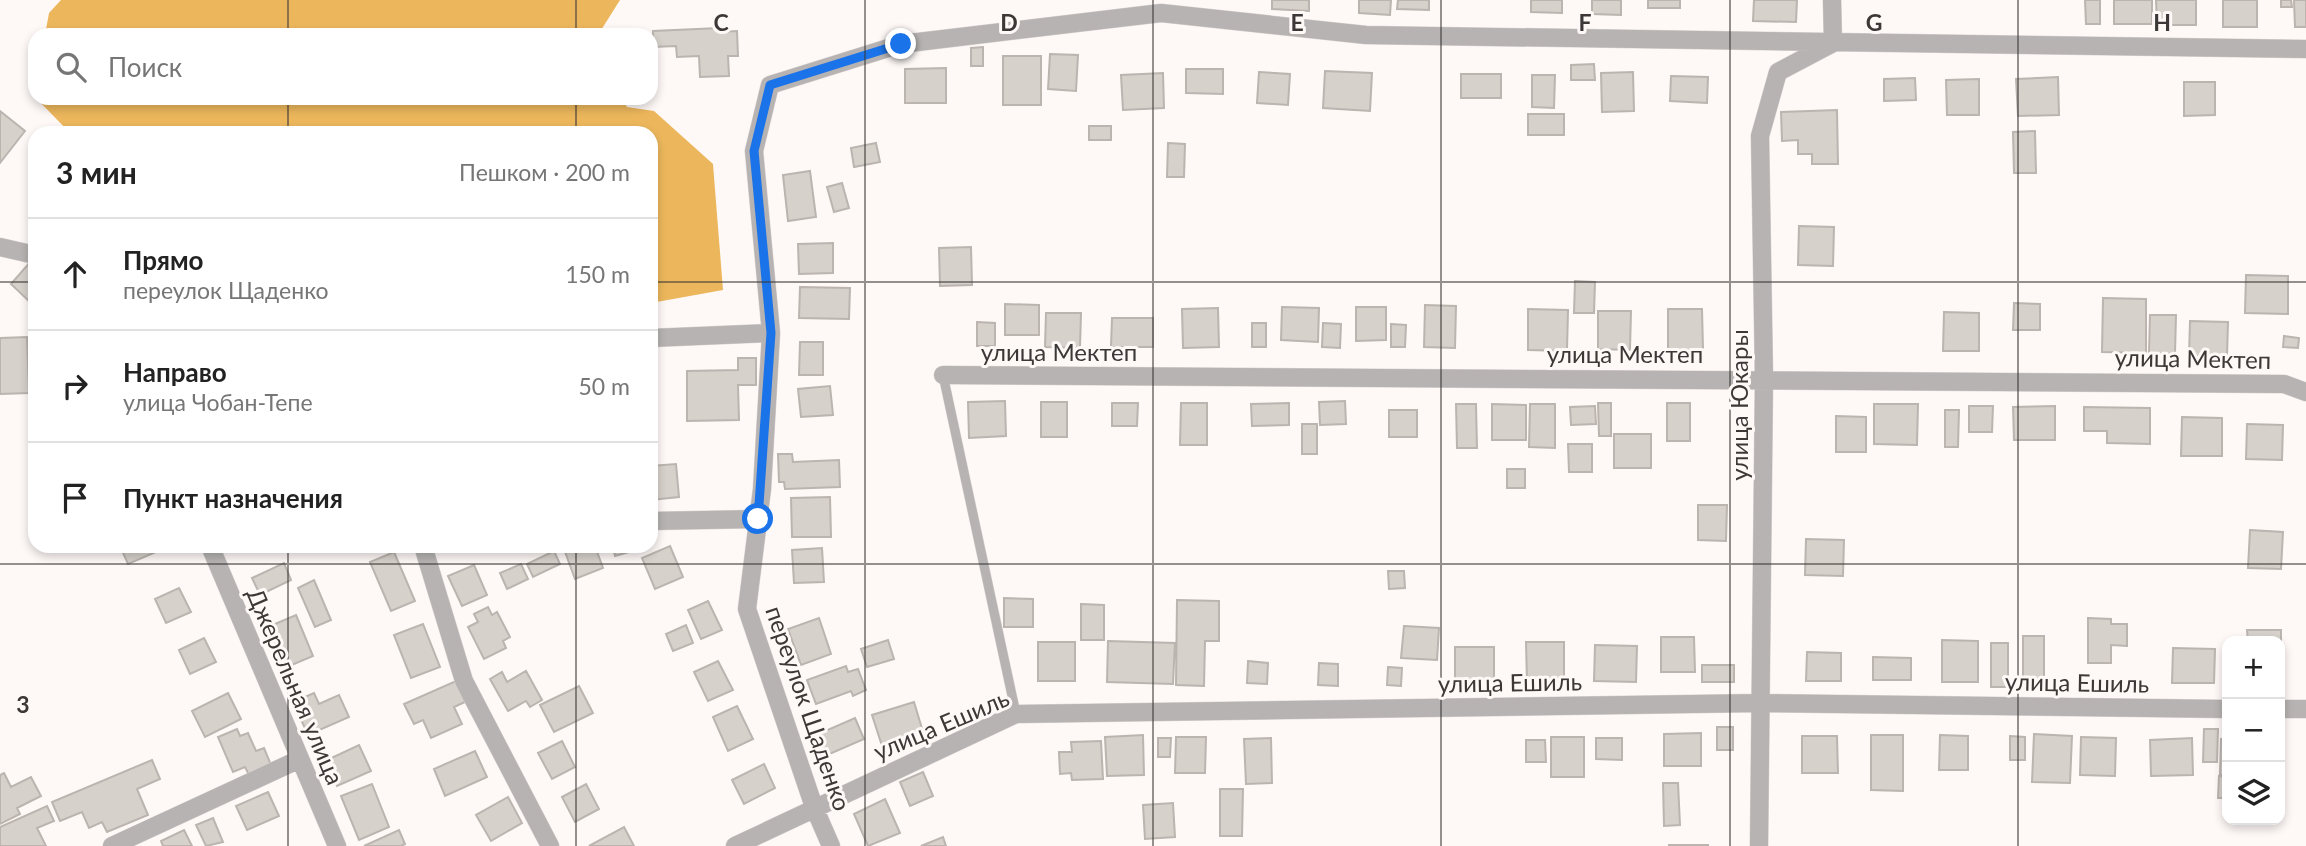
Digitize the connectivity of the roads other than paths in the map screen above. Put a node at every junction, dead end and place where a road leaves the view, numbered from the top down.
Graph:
1 (1832, 0) edge
2 (1833, 43) junction
3 (2306, 49) edge
4 (0, 247) edge
5 (28, 253) edge
6 (771, 333) junction
7 (658, 338) edge
8 (943, 375) joint
9 (1764, 378) junction
10 (2306, 392) edge
11 (758, 519) junction
12 (658, 521) edge
13 (213, 553) edge
14 (425, 553) edge
15 (1759, 703) junction
16 (2222, 709) edge
17 (2285, 709) edge
18 (2306, 709) edge
19 (1016, 714) junction
20 (300, 759) junction
21 (814, 807) junction
22 (112, 846) edge
23 (337, 846) edge
24 (551, 846) edge
25 (735, 846) edge
26 (831, 846) edge
27 (1759, 846) edge

1 - 2 street
2 - 3 street
2 - 6 street, переулок Щаденко
2 - 9 street, улица Юкары
4 - 5 street
6 - 7 street
6 - 11 street, переулок Щаденко
8 - 9 street, улица Мектеп
8 - 19 lane
9 - 10 street, улица Мектеп
9 - 15 street, улица Юкары
11 - 12 street
11 - 21 street, переулок Щаденко
13 - 20 street, Джерельная улица
14 - 24 street
15 - 16 street, улица Ешиль
15 - 19 street, улица Ешиль
15 - 27 street, улица Юкары
17 - 18 street
19 - 21 street, улица Ешиль
20 - 22 street
20 - 23 street, Джерельная улица
21 - 25 street, улица Ешиль
21 - 26 street, переулок Щаденко

